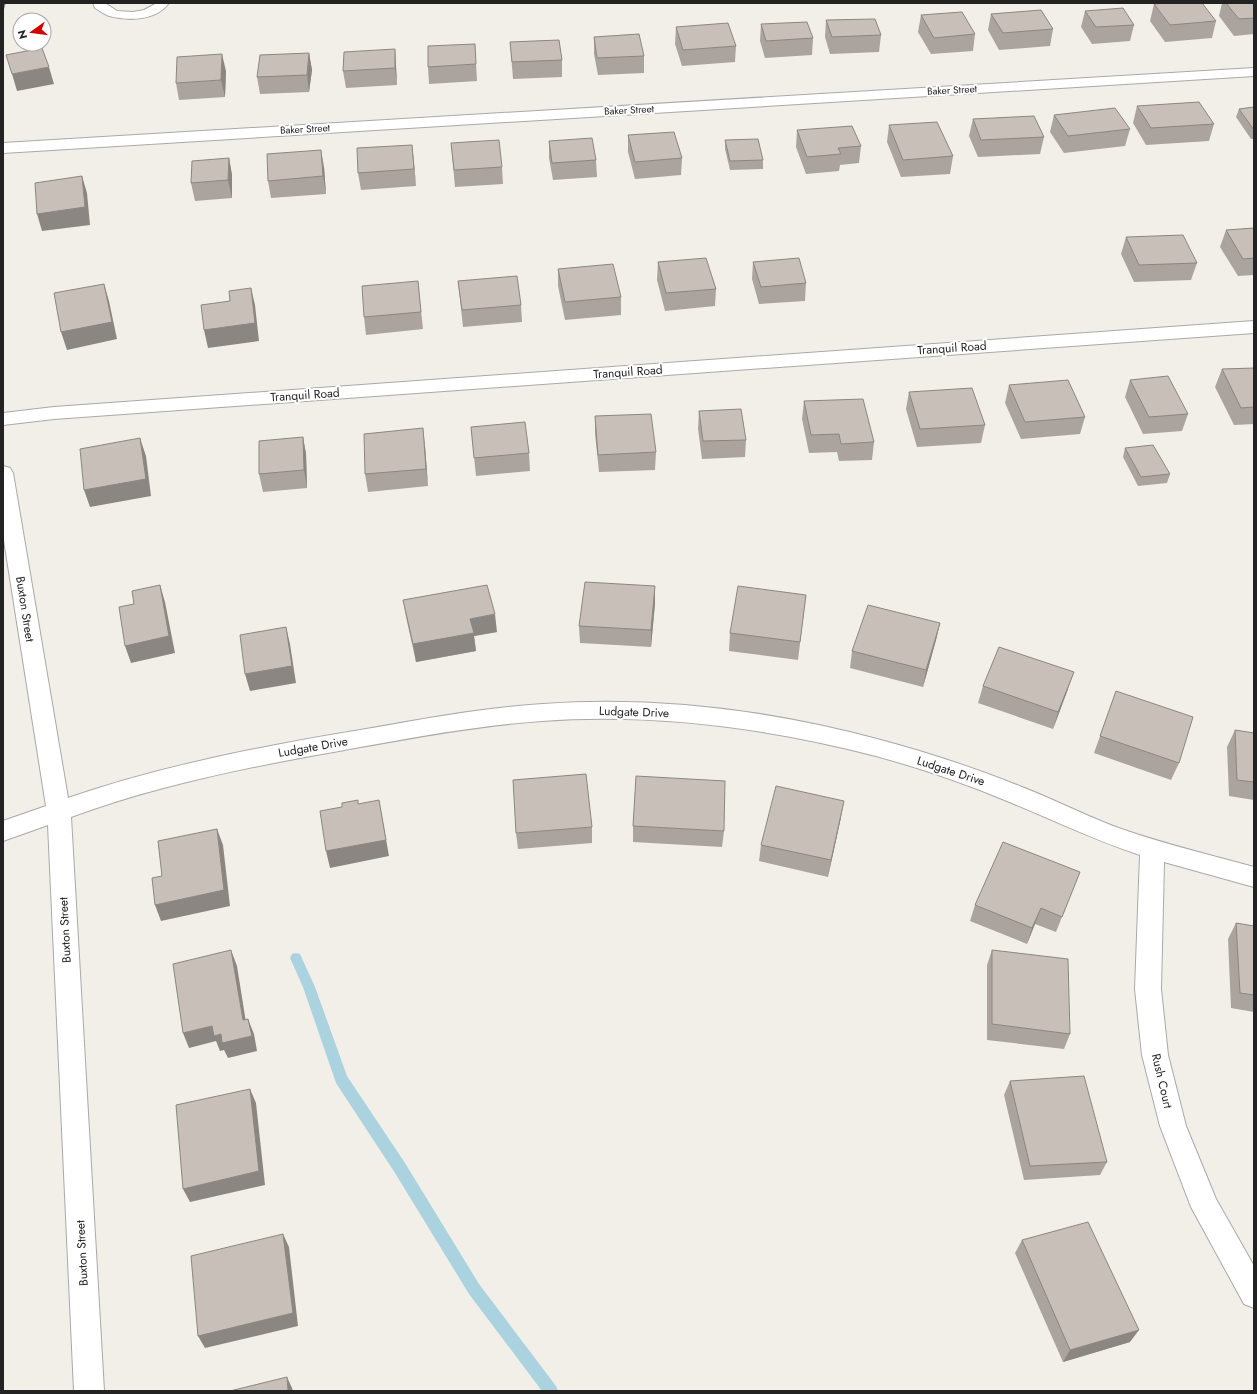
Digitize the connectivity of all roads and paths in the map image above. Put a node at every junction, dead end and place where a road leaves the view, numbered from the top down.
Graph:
1 (99, 3) edge
2 (163, 3) edge
3 (1254, 72) edge
4 (3, 148) edge
5 (1254, 326) edge
6 (3, 419) edge
7 (3, 473) edge
8 (59, 812) junction
9 (3, 831) edge
10 (1152, 849) junction
11 (1254, 877) edge
12 (1254, 1294) edge
13 (89, 1391) edge

1 - 2 lane
3 - 4 street, Baker Street
5 - 6 street, Tranquil Road
7 - 8 street, Buxton Street
8 - 9 street, Ludgate Drive
8 - 10 street, Ludgate Drive
8 - 13 street, Buxton Street
10 - 11 street, Ludgate Drive
10 - 12 street, Rush Court

